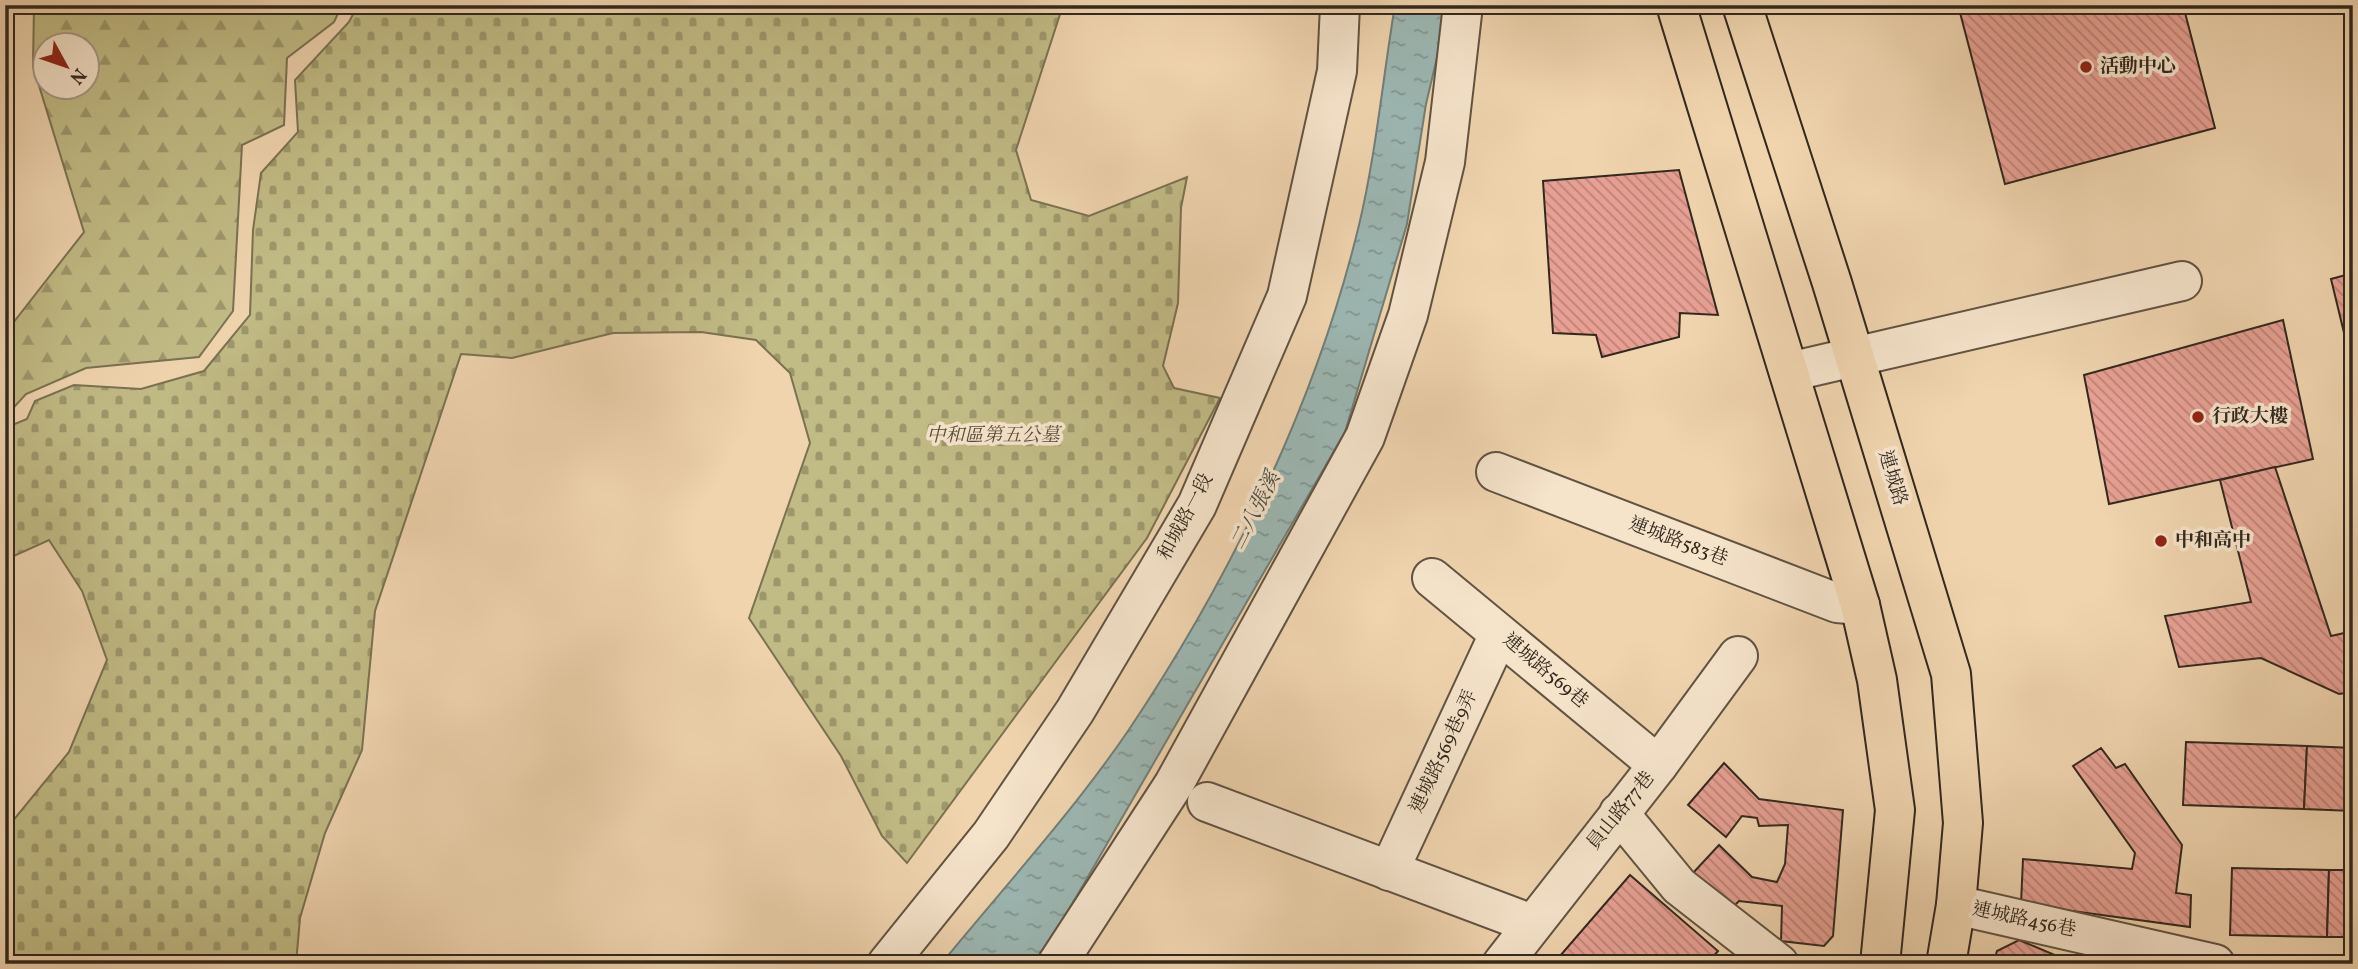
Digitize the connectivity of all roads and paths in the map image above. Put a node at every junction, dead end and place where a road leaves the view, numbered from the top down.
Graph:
1 (1340, 5) edge
2 (1463, 5) edge
3 (1676, 5) edge
4 (1742, 5) edge
5 (2182, 281) dead end
6 (1854, 356) junction
7 (1788, 372) junction
8 (1496, 472) dead end
9 (1432, 578) dead end
10 (1860, 605) junction
11 (1499, 634) junction
12 (1738, 656) dead end
13 (1658, 765) junction
14 (1207, 802) dead end
15 (1619, 813) junction
16 (1389, 871) junction
17 (1956, 905) junction
18 (1532, 924) junction
19 (2211, 963) edge
20 (887, 964) edge
21 (1057, 964) edge
22 (1502, 964) edge
23 (1779, 964) edge
24 (1880, 964) edge
25 (1945, 964) edge

1 - 20 street, 和城路一段
2 - 21 street
3 - 7 main road
4 - 6 main road, 連城路
5 - 6 street
6 - 7 street
6 - 17 main road, 連城路
7 - 10 main road
8 - 10 street, 連城路583巷
9 - 11 street, 連城路569巷
10 - 24 main road
11 - 13 street, 連城路569巷
11 - 16 street, 連城路569巷9弄
12 - 13 street, 員山路77巷
13 - 15 street, 員山路77巷
14 - 16 street
15 - 18 street, 員山路77巷
15 - 23 street
16 - 18 street
17 - 19 street, 連城路456巷
17 - 25 main road, 連城路
18 - 22 street, 員山路77巷

